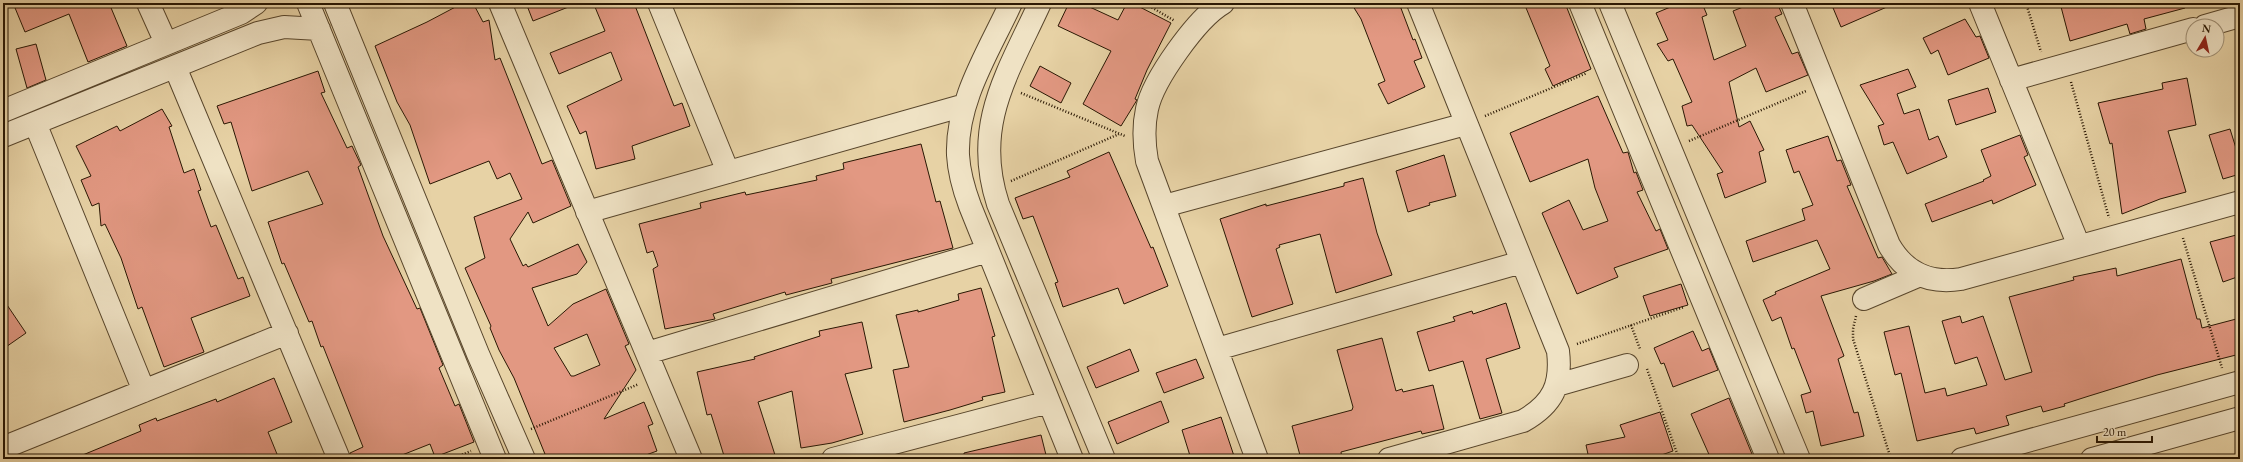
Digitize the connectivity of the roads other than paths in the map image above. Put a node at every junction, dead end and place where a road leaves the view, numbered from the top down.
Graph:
1 (148, 3) edge
2 (256, 3) edge
3 (308, 3) edge
4 (500, 3) edge
5 (659, 3) edge
6 (1011, 3) edge
7 (1040, 3) edge
8 (1223, 3) edge
9 (1418, 3) edge
10 (1580, 3) edge
11 (1610, 3) edge
12 (1792, 3) edge
13 (1980, 3) edge
14 (343, 7) edge
15 (2240, 16) edge
16 (2225, 20) edge
17 (319, 29) junction
18 (2185, 31) edge
19 (166, 43) junction
20 (175, 67) junction
21 (2012, 80) junction
22 (965, 105) junction
23 (3, 111) edge
24 (35, 123) junction
25 (1466, 124) junction
26 (3, 136) edge
27 (728, 172) junction
28 (2240, 202) edge
29 (1164, 206) junction
30 (587, 212) junction
31 (2079, 246) junction
32 (988, 251) junction
33 (1522, 262) junction
34 (1918, 276) junction
35 (1864, 299) road end
36 (287, 333) junction
37 (1216, 349) junction
38 (646, 353) junction
39 (478, 354) junction
40 (1638, 362) road end
41 (455, 363) junction
42 (2233, 384) edge
43 (1557, 385) junction
44 (144, 391) junction
45 (1049, 402) junction
46 (2240, 418) edge
47 (12, 448) edge
48 (339, 459) edge
49 (494, 459) edge
50 (524, 459) edge
51 (691, 459) edge
52 (832, 459) edge
53 (1072, 459) edge
54 (1104, 459) edge
55 (1257, 459) edge
56 (1388, 459) edge
57 (1768, 459) edge
58 (1799, 459) edge
59 (1962, 459) edge
60 (2092, 459) edge

1 - 19 street
2 - 19 street
3 - 17 street
4 - 30 street
5 - 27 street
6 - 22 street
7 - 54 street
8 - 29 street
9 - 25 street
10 - 57 street
11 - 58 street
12 - 34 street
13 - 21 street
14 - 39 street
15 - 16 street
17 - 20 street
17 - 41 street
18 - 21 street
19 - 23 street
20 - 24 street
20 - 36 street
21 - 31 street
22 - 27 street
22 - 32 street
24 - 26 street
24 - 44 street
25 - 29 street
25 - 33 street
27 - 30 street
28 - 31 street
29 - 37 street
30 - 38 street
31 - 34 street
32 - 38 street
32 - 45 street
33 - 37 street
33 - 43 street
34 - 35 street
36 - 44 street
36 - 48 street
37 - 55 street
38 - 51 street
39 - 41 street
39 - 50 street
40 - 43 street
41 - 49 street
42 - 59 street
43 - 56 street
44 - 47 street
45 - 52 street
45 - 53 street
46 - 60 street

